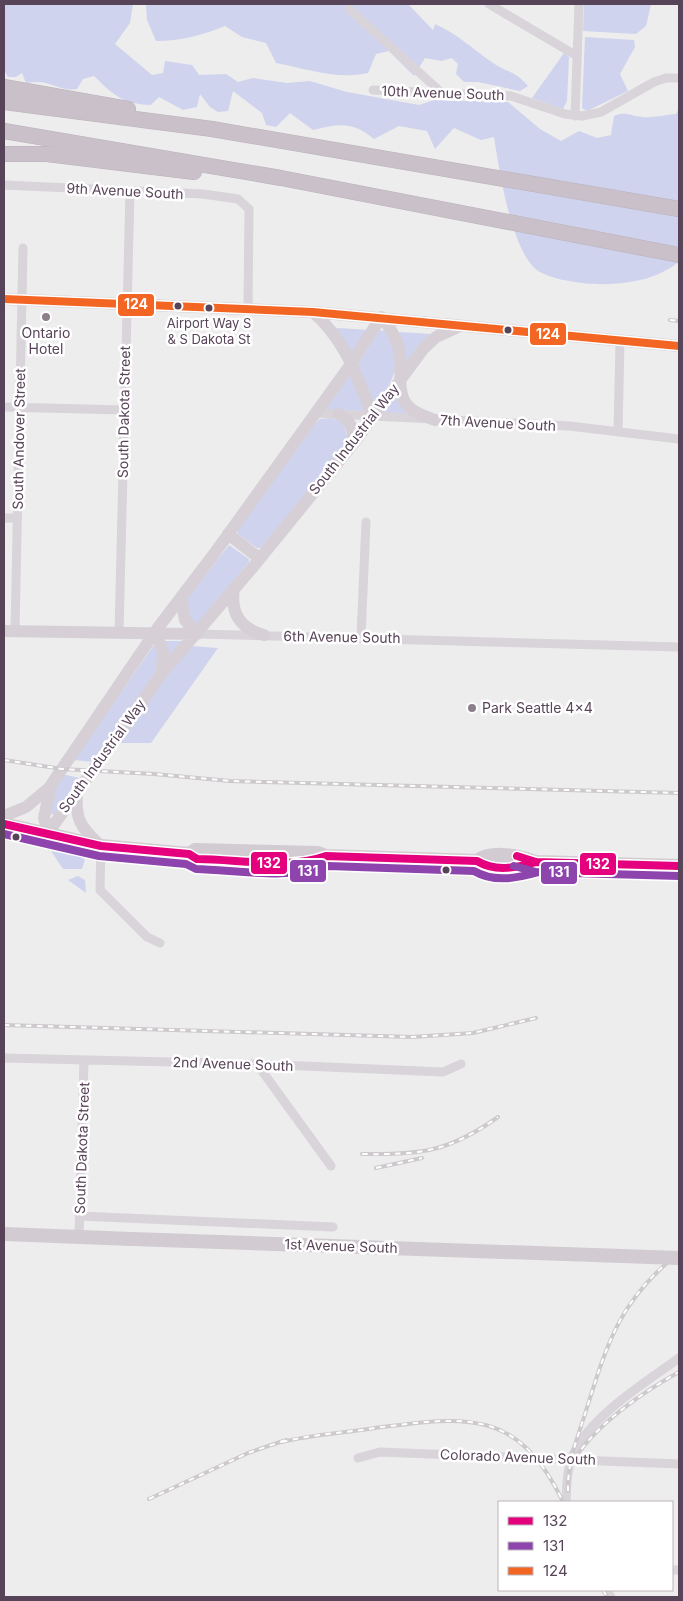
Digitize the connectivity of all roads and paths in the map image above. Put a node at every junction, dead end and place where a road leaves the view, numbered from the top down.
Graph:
1 (489, 4) edge
2 (579, 4) edge
3 (349, 10) dead end
4 (577, 56) junction
5 (679, 78) edge
6 (4, 87) edge
7 (374, 90) dead end
8 (443, 94) junction
9 (4, 102) edge
10 (575, 116) junction
11 (212, 130) junction
12 (4, 131) edge
13 (4, 154) edge
14 (281, 178) junction
15 (4, 185) edge
16 (130, 192) junction
17 (679, 209) edge
18 (23, 248) dead end
19 (679, 255) edge
20 (4, 299) edge
21 (22, 300) junction
22 (127, 304) junction
23 (248, 310) junction
24 (314, 312) junction
25 (381, 317) junction
26 (461, 325) junction
27 (620, 340) junction
28 (679, 346) edge
29 (351, 364) junction
30 (400, 380) junction
31 (4, 407) edge
32 (20, 407) junction
33 (124, 410) junction
34 (315, 413) junction
35 (338, 414) junction
36 (372, 416) junction
37 (435, 420) junction
38 (618, 432) junction
39 (679, 439) edge
40 (353, 444) junction
41 (4, 518) edge
42 (17, 518) junction
43 (366, 522) dead end
44 (228, 534) junction
45 (259, 558) junction
46 (234, 588) junction
47 (181, 599) junction
48 (9, 631) edge
49 (119, 632) junction
50 (155, 632) junction
51 (197, 634) junction
52 (264, 635) junction
53 (361, 636) junction
54 (679, 647) edge
55 (137, 659) junction
56 (162, 673) junction
57 (51, 785) junction
58 (77, 791) junction
59 (4, 816) edge
60 (4, 824) edge
61 (48, 833) junction
62 (101, 846) junction
63 (261, 851) junction
64 (189, 854) junction
65 (326, 856) junction
66 (219, 858) junction
67 (679, 866) edge
68 (160, 943) dead end
69 (4, 1058) edge
70 (84, 1060) junction
71 (257, 1064) junction
72 (461, 1064) dead end
73 (331, 1166) dead end
74 (79, 1216) junction
75 (333, 1226) dead end
76 (4, 1234) edge
77 (79, 1237) junction
78 (679, 1258) edge
79 (679, 1358) edge
80 (358, 1458) dead end
81 (571, 1460) junction
82 (679, 1464) edge
83 (566, 1501) edge

1 - 4 street
2 - 4 street
3 - 8 street
4 - 10 street
5 - 10 street, 10th Avenue South
6 - 11 highway
7 - 8 street, 10th Avenue South
8 - 10 street, 10th Avenue South
9 - 11 highway
11 - 17 highway
12 - 14 highway
13 - 14 highway
14 - 19 highway
15 - 16 street, 9th Avenue South
16 - 22 street, South Dakota Street
16 - 23 street, 9th Avenue South
18 - 21 street, South Andover Street
20 - 21 street
21 - 22 street
21 - 32 street, South Andover Street
22 - 23 street
22 - 33 street, South Dakota Street
23 - 24 street
24 - 25 street
24 - 29 street
25 - 26 street
25 - 29 street, South Industrial Way
25 - 30 street, South Industrial Way
26 - 27 street
26 - 30 street, South Industrial Way
27 - 28 street
27 - 38 street
29 - 34 street, South Industrial Way
29 - 36 street
30 - 36 street, South Industrial Way
30 - 37 street
31 - 32 street
32 - 33 street
32 - 42 street, South Andover Street
33 - 49 street, South Dakota Street
34 - 35 street, 7th Avenue South
34 - 44 street, South Industrial Way
35 - 36 street, 7th Avenue South
35 - 40 street
36 - 37 street, 7th Avenue South
36 - 40 street, South Industrial Way
37 - 38 street, 7th Avenue South
38 - 39 street, 7th Avenue South
40 - 45 street, South Industrial Way
41 - 42 street
42 - 48 street, South Andover Street
43 - 53 street
44 - 45 street
44 - 47 street, South Industrial Way
45 - 46 street, South Industrial Way
46 - 51 street, South Industrial Way
46 - 52 street
47 - 50 street, South Industrial Way
47 - 51 street
48 - 49 street, 6th Avenue South
49 - 50 street, 6th Avenue South
49 - 55 street
50 - 51 street, 6th Avenue South
50 - 55 street, South Industrial Way
50 - 56 street
51 - 52 street, 6th Avenue South
51 - 56 street, South Industrial Way
52 - 53 street, 6th Avenue South
53 - 54 street, 6th Avenue South
55 - 57 street, South Industrial Way
56 - 58 street, South Industrial Way
57 - 59 street
57 - 61 street, South Industrial Way
58 - 61 street, South Industrial Way
58 - 62 street
60 - 61 main road
61 - 62 main road
62 - 64 main road
62 - 68 street
63 - 64 main road
63 - 65 main road
63 - 66 main road
64 - 66 main road
65 - 66 main road
65 - 67 main road
69 - 70 street, 2nd Avenue South
70 - 71 street, 2nd Avenue South
70 - 74 street, South Dakota Street
71 - 72 street, 2nd Avenue South
71 - 73 street
74 - 75 street, 1st Avenue South
74 - 77 street, South Dakota Street
76 - 77 main road, 1st Avenue South
77 - 78 main road, 1st Avenue South, bridge
79 - 81 street
80 - 81 street, Colorado Avenue South
81 - 82 street, Colorado Avenue South
81 - 83 street

